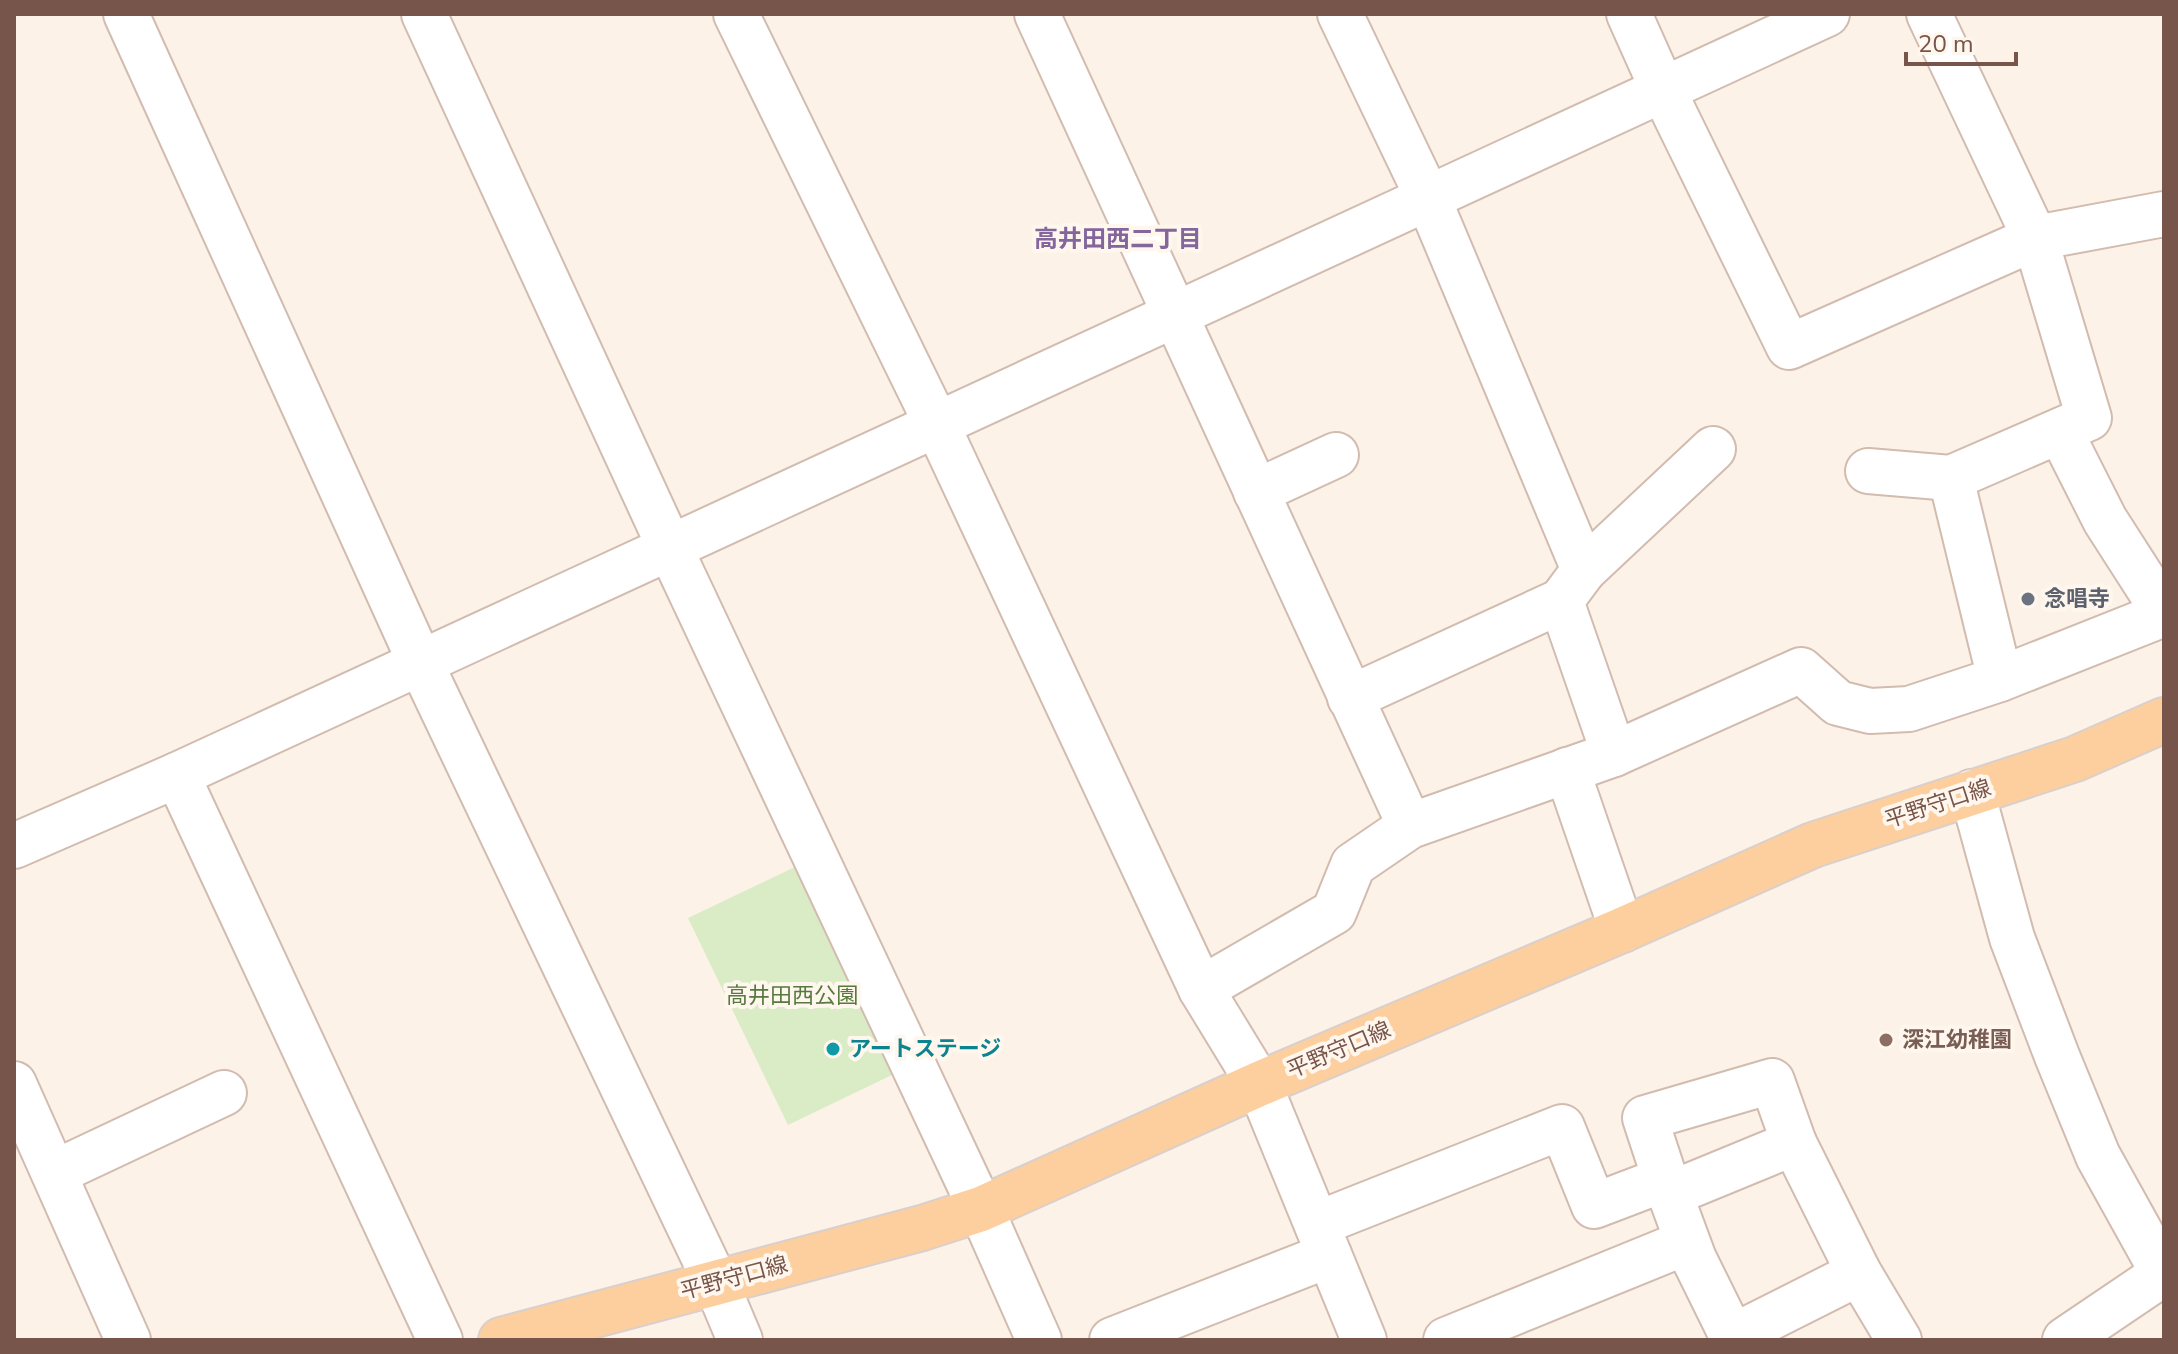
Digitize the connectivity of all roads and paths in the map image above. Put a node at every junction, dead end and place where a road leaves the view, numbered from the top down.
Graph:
1 (126, 14) edge
2 (424, 14) edge
3 (736, 14) edge
4 (1037, 14) edge
5 (1340, 14) edge
6 (1629, 14) edge
7 (1827, 14) edge
8 (1929, 14) edge
9 (1663, 90) junction
10 (1428, 198) junction
11 (2164, 214) edge
12 (2035, 238) junction
13 (1175, 315) junction
14 (937, 425) junction
15 (2060, 431) junction
16 (1713, 449) dead end
17 (1336, 455) dead end
18 (1868, 471) dead end
19 (1951, 478) junction
20 (1256, 492) junction
21 (670, 548) junction
22 (1572, 586) junction
23 (2164, 613) edge
24 (420, 662) junction
25 (2000, 679) junction
26 (1350, 698) junction
27 (2164, 720) edge
28 (1614, 754) junction
29 (1567, 770) junction
30 (177, 775) junction
31 (1972, 792) junction
32 (1410, 826) junction
33 (14, 846) edge
34 (1622, 930) junction
35 (1201, 989) junction
36 (14, 1084) edge
37 (1259, 1084) junction
38 (224, 1093) dead end
39 (1794, 1143) junction
40 (54, 1173) junction
41 (1667, 1187) junction
42 (981, 1209) junction
43 (1323, 1239) junction
44 (1687, 1242) junction
45 (1859, 1273) junction
46 (2164, 1273) edge
47 (716, 1283) junction
48 (1733, 1339) edge
49 (128, 1340) edge
50 (440, 1340) edge
51 (501, 1340) edge
52 (740, 1340) edge
53 (1039, 1340) edge
54 (1112, 1340) edge
55 (1364, 1340) edge
56 (1446, 1340) edge
57 (1899, 1340) edge
58 (2065, 1340) edge

1 - 24 street
2 - 21 street
3 - 14 street
4 - 13 street
5 - 10 street
6 - 9 street
7 - 9 street
8 - 12 street
9 - 10 street
9 - 12 street
10 - 13 street
10 - 22 street
11 - 12 street
12 - 15 street
13 - 14 street
13 - 20 street
14 - 21 street
14 - 35 street
15 - 19 street
15 - 23 street
16 - 22 street
17 - 20 street
18 - 19 street
19 - 25 street
20 - 26 street
21 - 24 street
21 - 42 street
22 - 26 street
22 - 28 street
23 - 25 street
24 - 30 street
24 - 47 street
25 - 28 street
26 - 32 street
27 - 31 main road, 平野守口線
28 - 29 street
29 - 32 street
29 - 34 street
30 - 33 street
30 - 50 street
31 - 34 main road, 平野守口線
31 - 46 street
32 - 35 street
34 - 37 main road, 平野守口線
35 - 37 street
36 - 40 street
37 - 42 main road, 平野守口線
37 - 43 street
38 - 40 street
39 - 41 street
39 - 41 street
39 - 45 street
40 - 49 street
41 - 43 street
41 - 44 street
42 - 47 main road, 平野守口線
42 - 53 street
43 - 54 street
43 - 55 street
44 - 48 street
44 - 56 street
45 - 48 street
45 - 57 street
46 - 58 street
47 - 51 main road, 平野守口線
47 - 52 street

